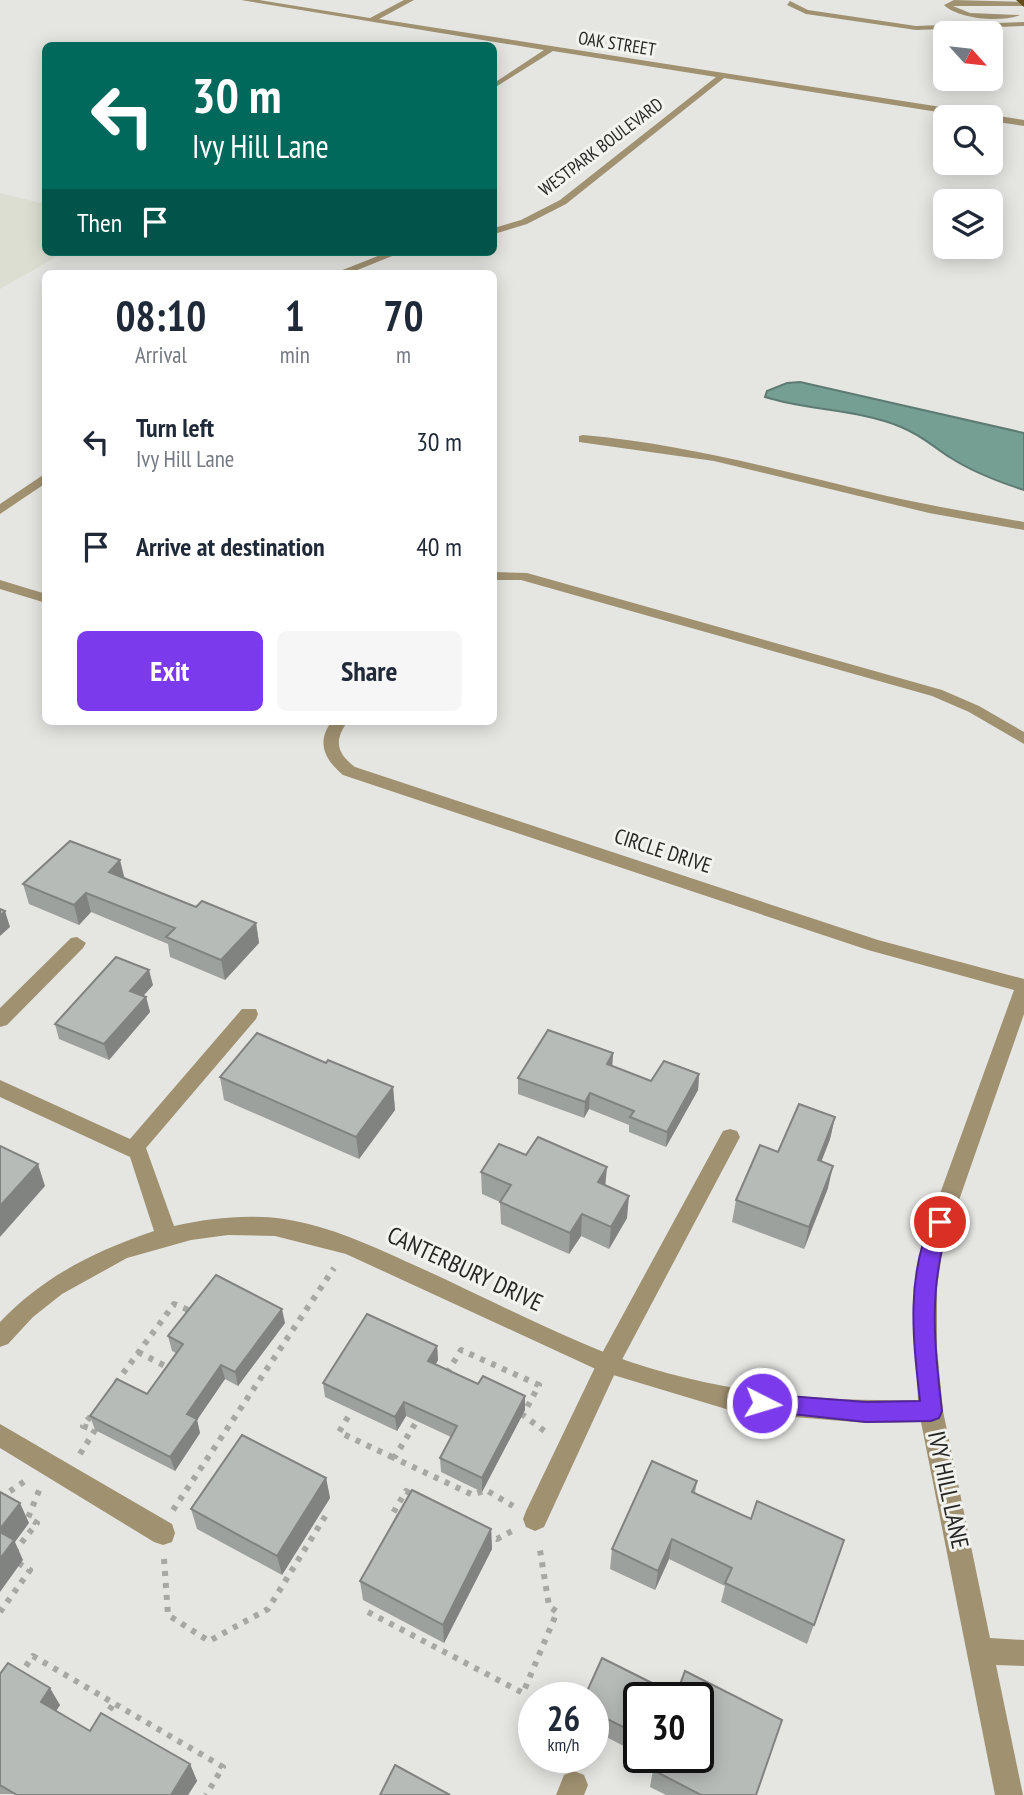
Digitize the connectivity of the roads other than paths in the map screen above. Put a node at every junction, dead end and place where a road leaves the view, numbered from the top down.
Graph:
1 (245, 0) edge
2 (410, 0) edge
3 (1020, 0) edge
4 (790, 3) dead end
5 (1024, 4) edge
6 (1022, 15) edge
7 (371, 20) junction
8 (1024, 24) edge
9 (551, 49) junction
10 (722, 76) junction
11 (497, 84) edge
12 (933, 109) edge
13 (1003, 120) edge
14 (1024, 123) edge
15 (497, 230) edge
16 (386, 256) edge
17 (348, 270) edge
18 (583, 439) dead end
19 (42, 480) edge
20 (0, 510) edge
21 (1024, 526) edge
22 (497, 576) edge
23 (0, 584) edge
24 (42, 597) edge
25 (337, 725) edge
26 (1024, 739) edge
27 (77, 943) dead end
28 (1024, 987) edge
29 (249, 1014) dead end
30 (0, 1020) edge
31 (0, 1088) edge
32 (730, 1137) dead end
33 (133, 1150) junction
34 (167, 1236) junction
35 (0, 1336) edge
36 (608, 1364) junction
37 (931, 1411) junction
38 (0, 1435) edge
39 (535, 1519) road end
40 (161, 1532) road end
41 (982, 1651) junction
42 (1024, 1653) edge
43 (1009, 1795) edge

1 - 7 street, OAK STREET
2 - 7 street
3 - 5 main road
4 - 8 street
5 - 6 street
7 - 9 street, OAK STREET
9 - 10 street, OAK STREET
9 - 11 street
10 - 12 street, OAK STREET
10 - 15 street, WESTPARK BOULEVARD
13 - 14 street
16 - 17 street
18 - 21 street
19 - 20 street
22 - 26 street
23 - 24 street
25 - 28 street, CIRCLE DRIVE
27 - 30 street
28 - 37 street, IVY HILL LANE
29 - 33 street
31 - 33 street
32 - 36 street
33 - 34 street
34 - 35 street, CANTERBURY DRIVE
34 - 36 street, CANTERBURY DRIVE
36 - 37 street, CANTERBURY DRIVE
36 - 39 street
37 - 41 street, IVY HILL LANE
38 - 40 street
41 - 42 street
41 - 43 street, IVY HILL LANE

